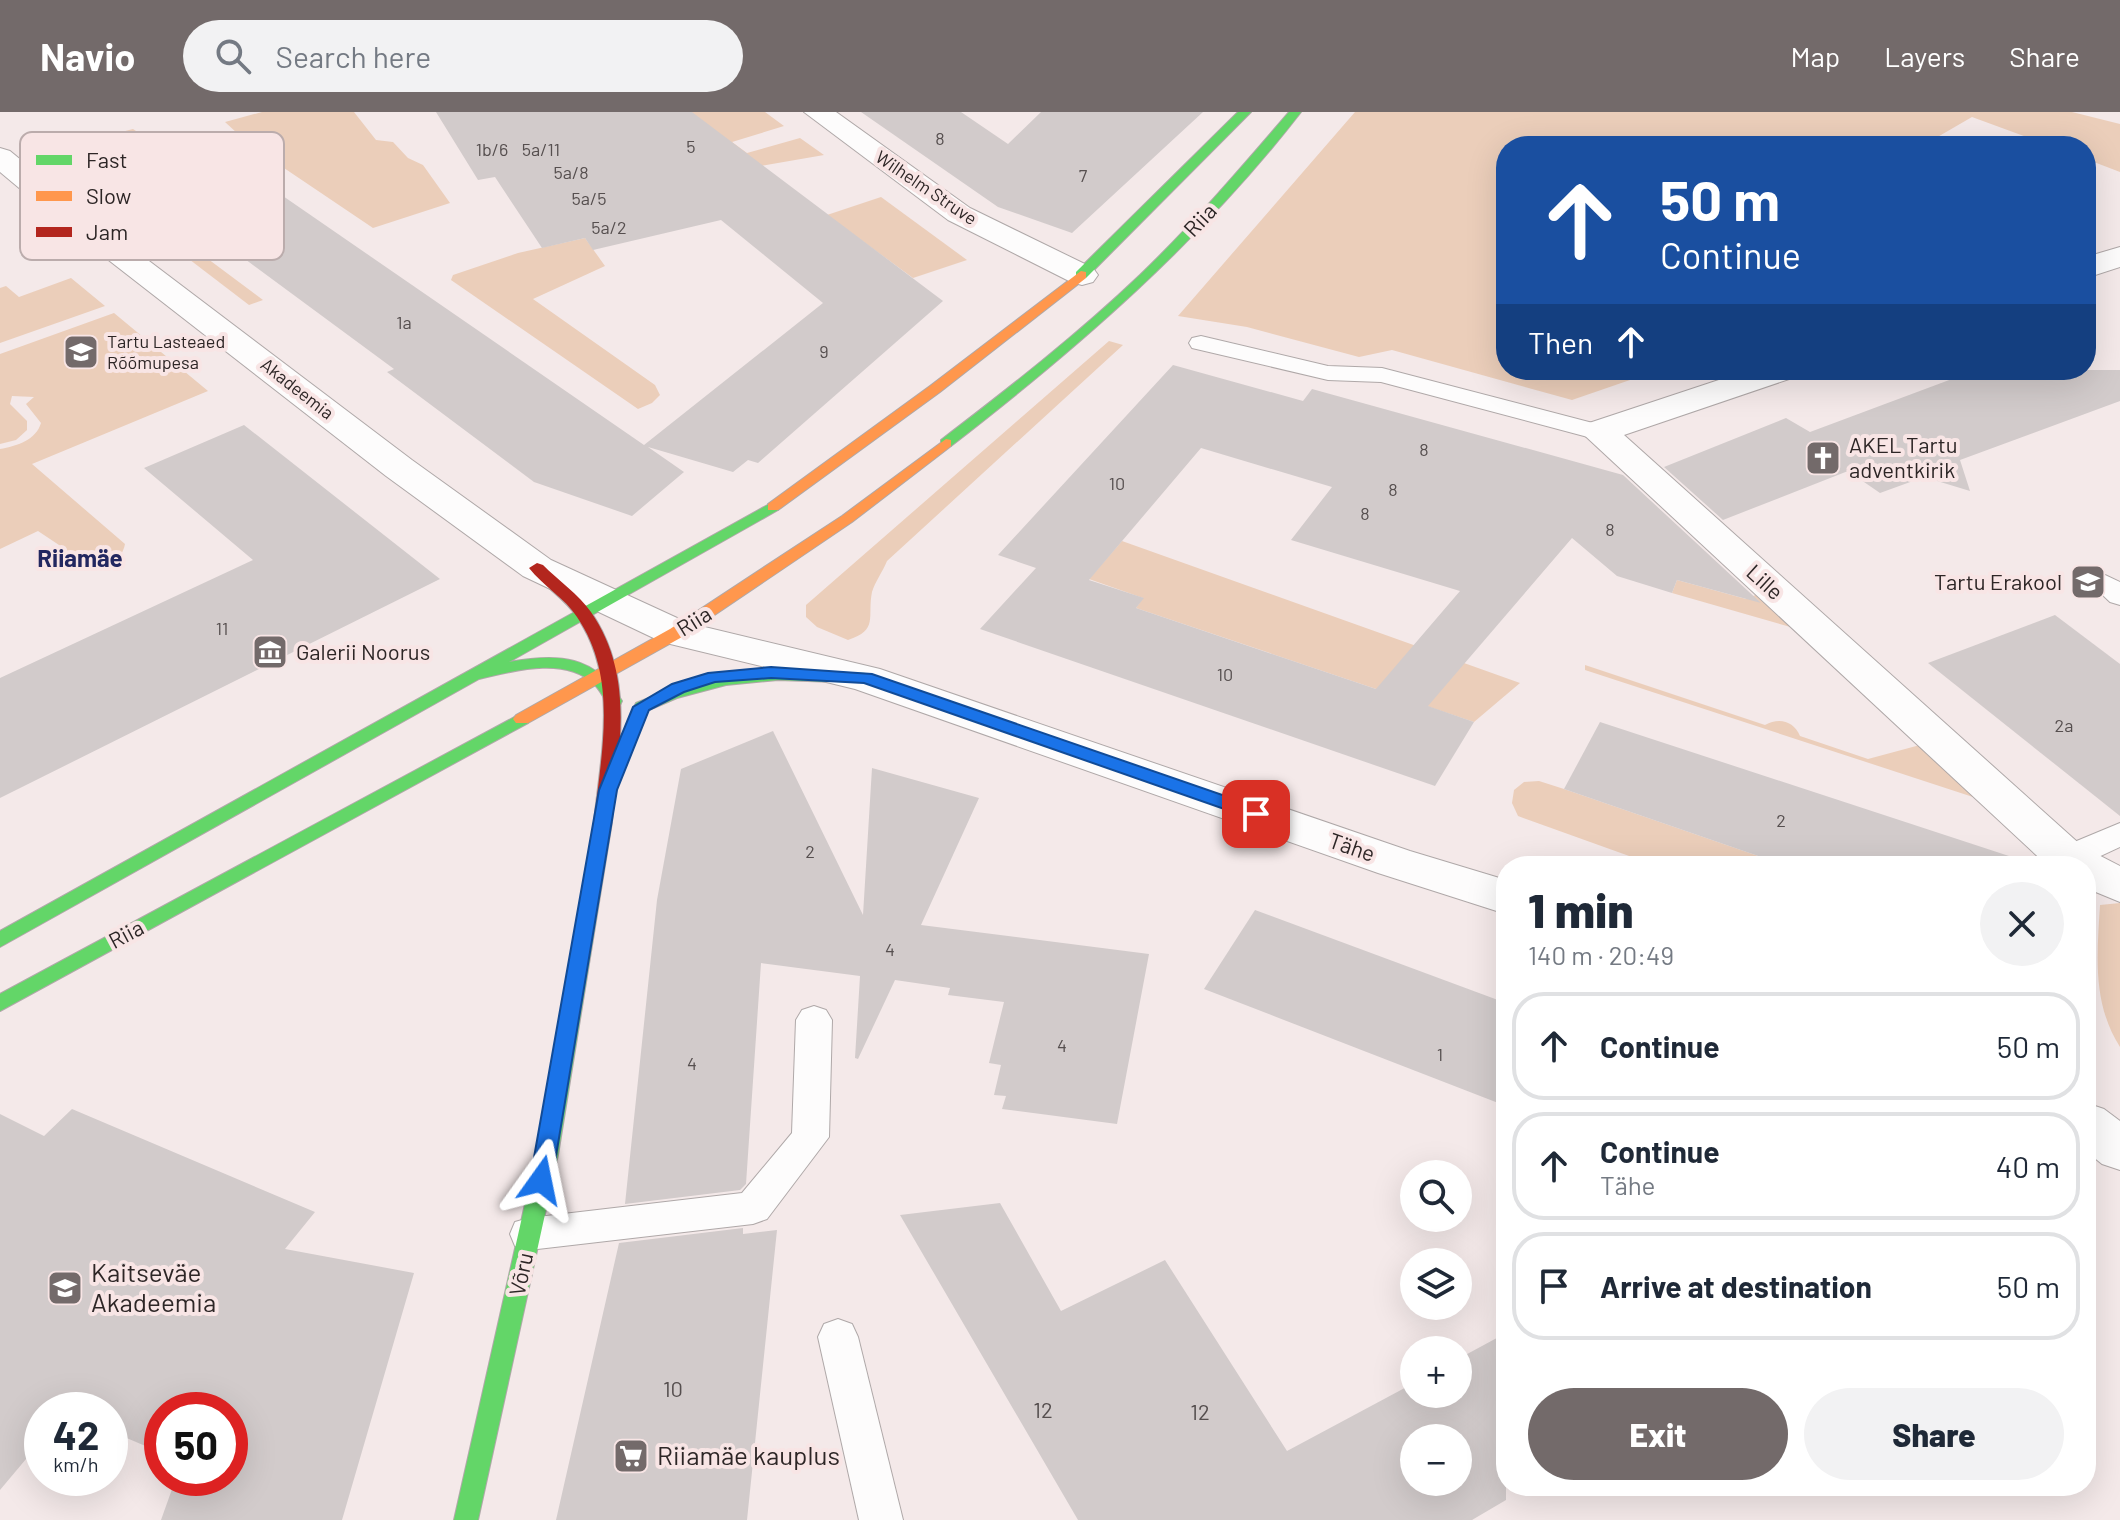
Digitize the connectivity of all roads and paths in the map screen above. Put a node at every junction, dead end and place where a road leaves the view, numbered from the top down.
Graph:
1 (818, 112) edge
2 (1245, 112) edge
3 (1295, 112) edge
4 (0, 157) edge
5 (20, 174) edge
6 (2120, 256) edge
7 (128, 260) edge
8 (2096, 264) edge
9 (1082, 275) junction
10 (1201, 343) dead end
11 (1753, 380) edge
12 (1599, 432) junction
13 (596, 607) junction
14 (671, 645) junction
15 (635, 656) junction
16 (603, 674) junction
17 (472, 675) junction
18 (866, 678) junction
19 (653, 682) dead end
20 (614, 701) junction
21 (636, 721) junction
22 (608, 790) junction
23 (2120, 834) edge
24 (2066, 856) edge
25 (2087, 856) edge
26 (2096, 874) edge
27 (2120, 886) edge
28 (1496, 894) edge
29 (0, 940) edge
30 (0, 1003) edge
31 (814, 1020) dead end
32 (2096, 1131) edge
33 (2120, 1149) edge
34 (529, 1234) junction
35 (838, 1337) dead end
36 (466, 1520) edge
37 (881, 1520) edge

1 - 9 street, Wilhelm Struve
2 - 9 main road, Riia
3 - 14 main road, Riia
4 - 5 street, Akadeemia
6 - 8 street
7 - 13 street, Akadeemia
9 - 13 main road, Riia
10 - 12 lane
11 - 12 street
12 - 24 street, Lille
13 - 14 street, Tähe
13 - 16 main road
13 - 17 main road, Riia
14 - 15 main road, Riia
14 - 18 street, Tähe
15 - 16 main road, Riia
15 - 20 main road
16 - 17 main road
16 - 20 main road
16 - 30 main road, Riia
17 - 29 main road, Riia
18 - 21 main road
18 - 28 street, Tähe
19 - 21 main road
20 - 22 main road
21 - 22 main road
22 - 34 main road, Võru
23 - 25 lane
26 - 27 street, Lille
31 - 34 lane
32 - 33 street
34 - 36 main road, Võru
35 - 37 lane

